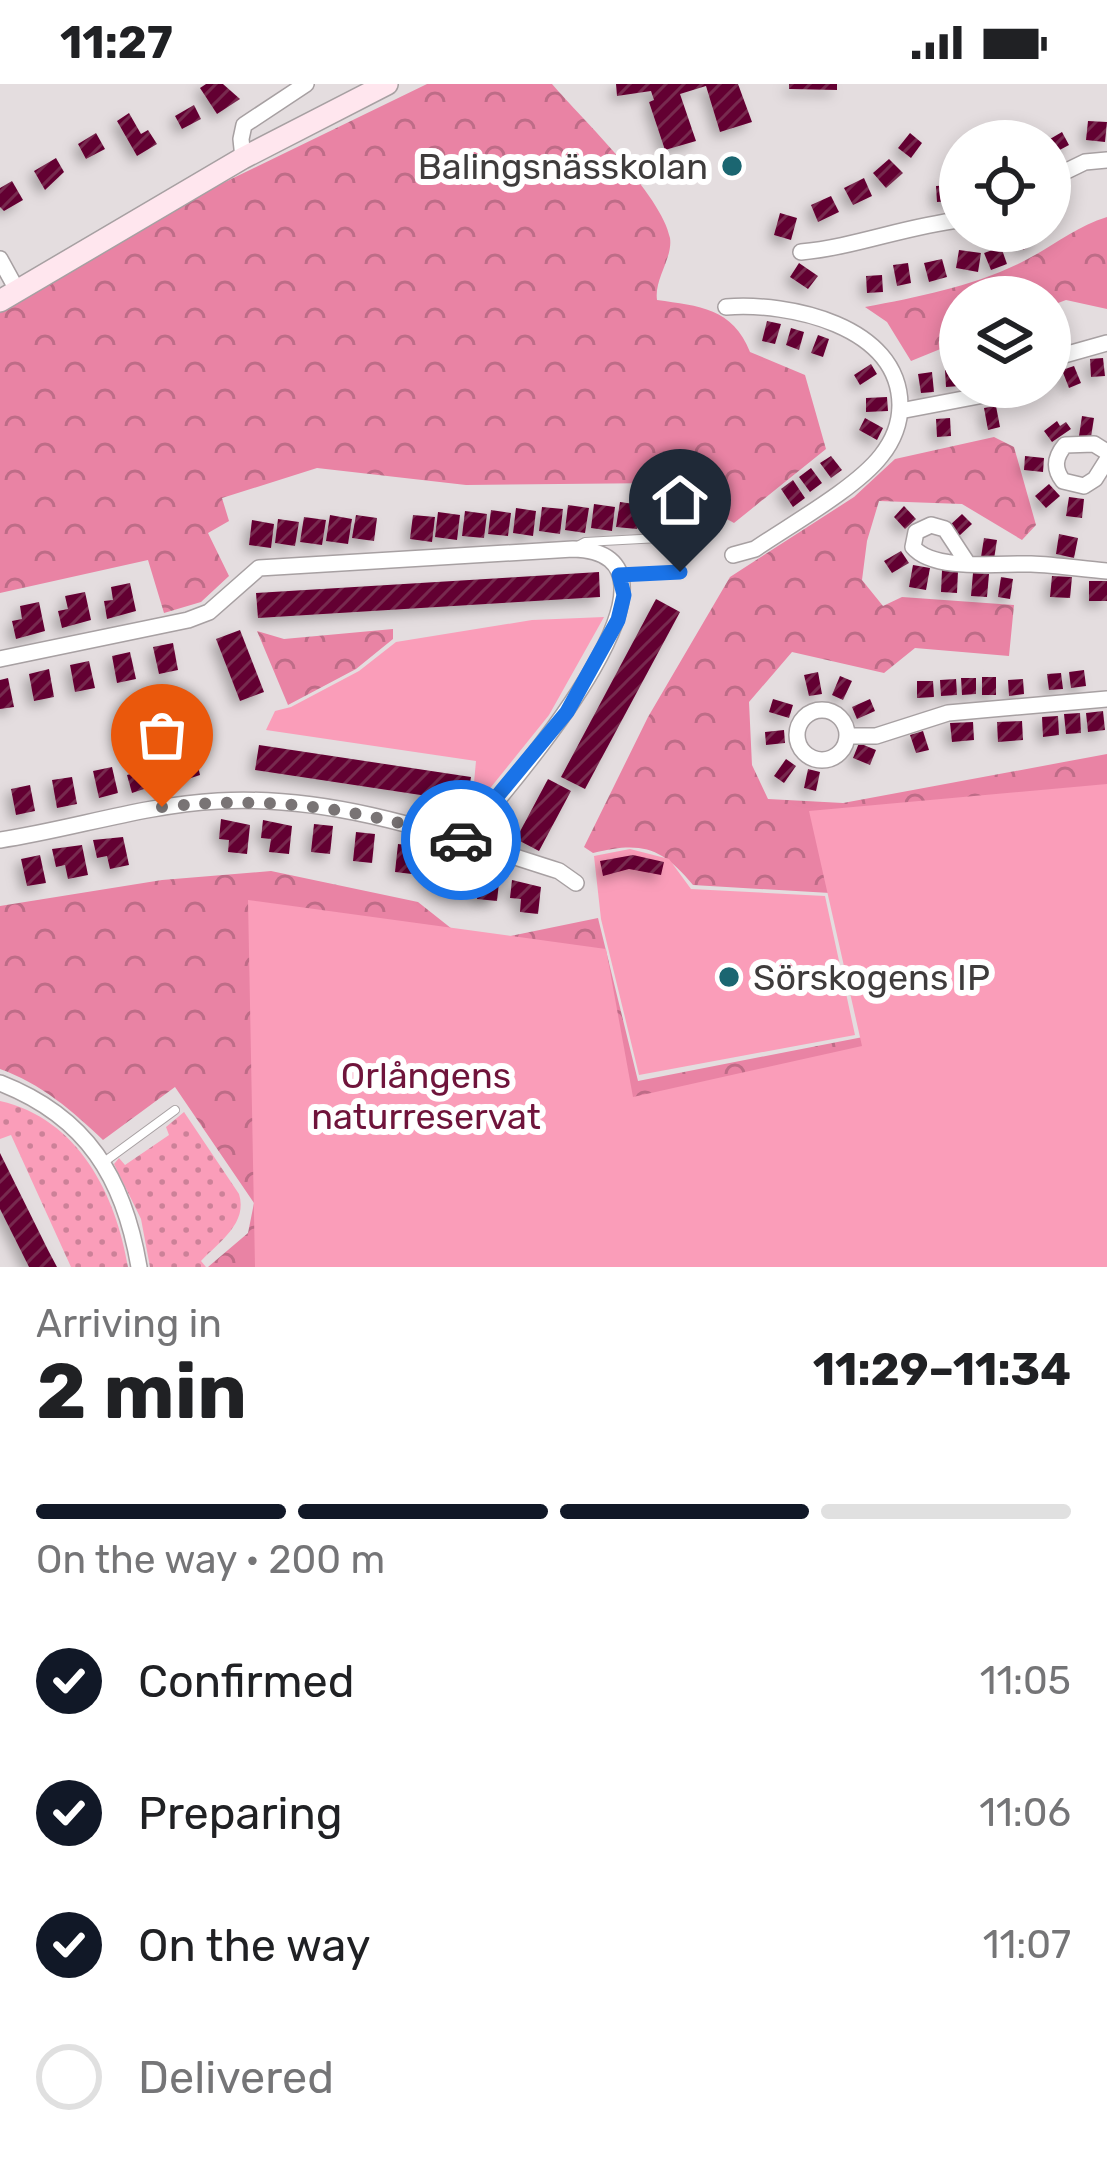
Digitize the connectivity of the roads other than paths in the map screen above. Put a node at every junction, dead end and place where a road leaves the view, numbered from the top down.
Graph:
1 (306, 84) edge
2 (387, 84) edge
3 (243, 158) junction
4 (1107, 160) edge
5 (1071, 169) edge
6 (939, 223) edge
7 (801, 252) dead end
8 (0, 260) edge
9 (9, 295) edge
10 (726, 307) dead end
11 (1107, 343) edge
12 (1071, 353) edge
13 (939, 403) edge
14 (900, 410) junction
15 (678, 537) dead end
16 (572, 549) junction
17 (733, 555) dead end
18 (968, 564) dead end
19 (1107, 571) edge
20 (680, 572) dead end
21 (619, 575) junction
22 (0, 659) edge
23 (1107, 699) edge
24 (848, 736) dead end
25 (0, 840) edge
26 (463, 841) junction
27 (576, 883) dead end
28 (0, 1083) edge
29 (175, 1111) dead end
30 (103, 1163) junction
31 (139, 1267) edge

1 - 3 street
2 - 3 main road
3 - 9 main road
4 - 5 street
6 - 7 street
8 - 9 street
10 - 14 street
11 - 12 street
13 - 14 street
14 - 17 street
15 - 16 lane
16 - 21 street
16 - 22 street
18 - 19 street
20 - 21 lane
21 - 26 street
23 - 24 street
25 - 26 street
26 - 27 street
28 - 30 street
29 - 30 lane
30 - 31 street

